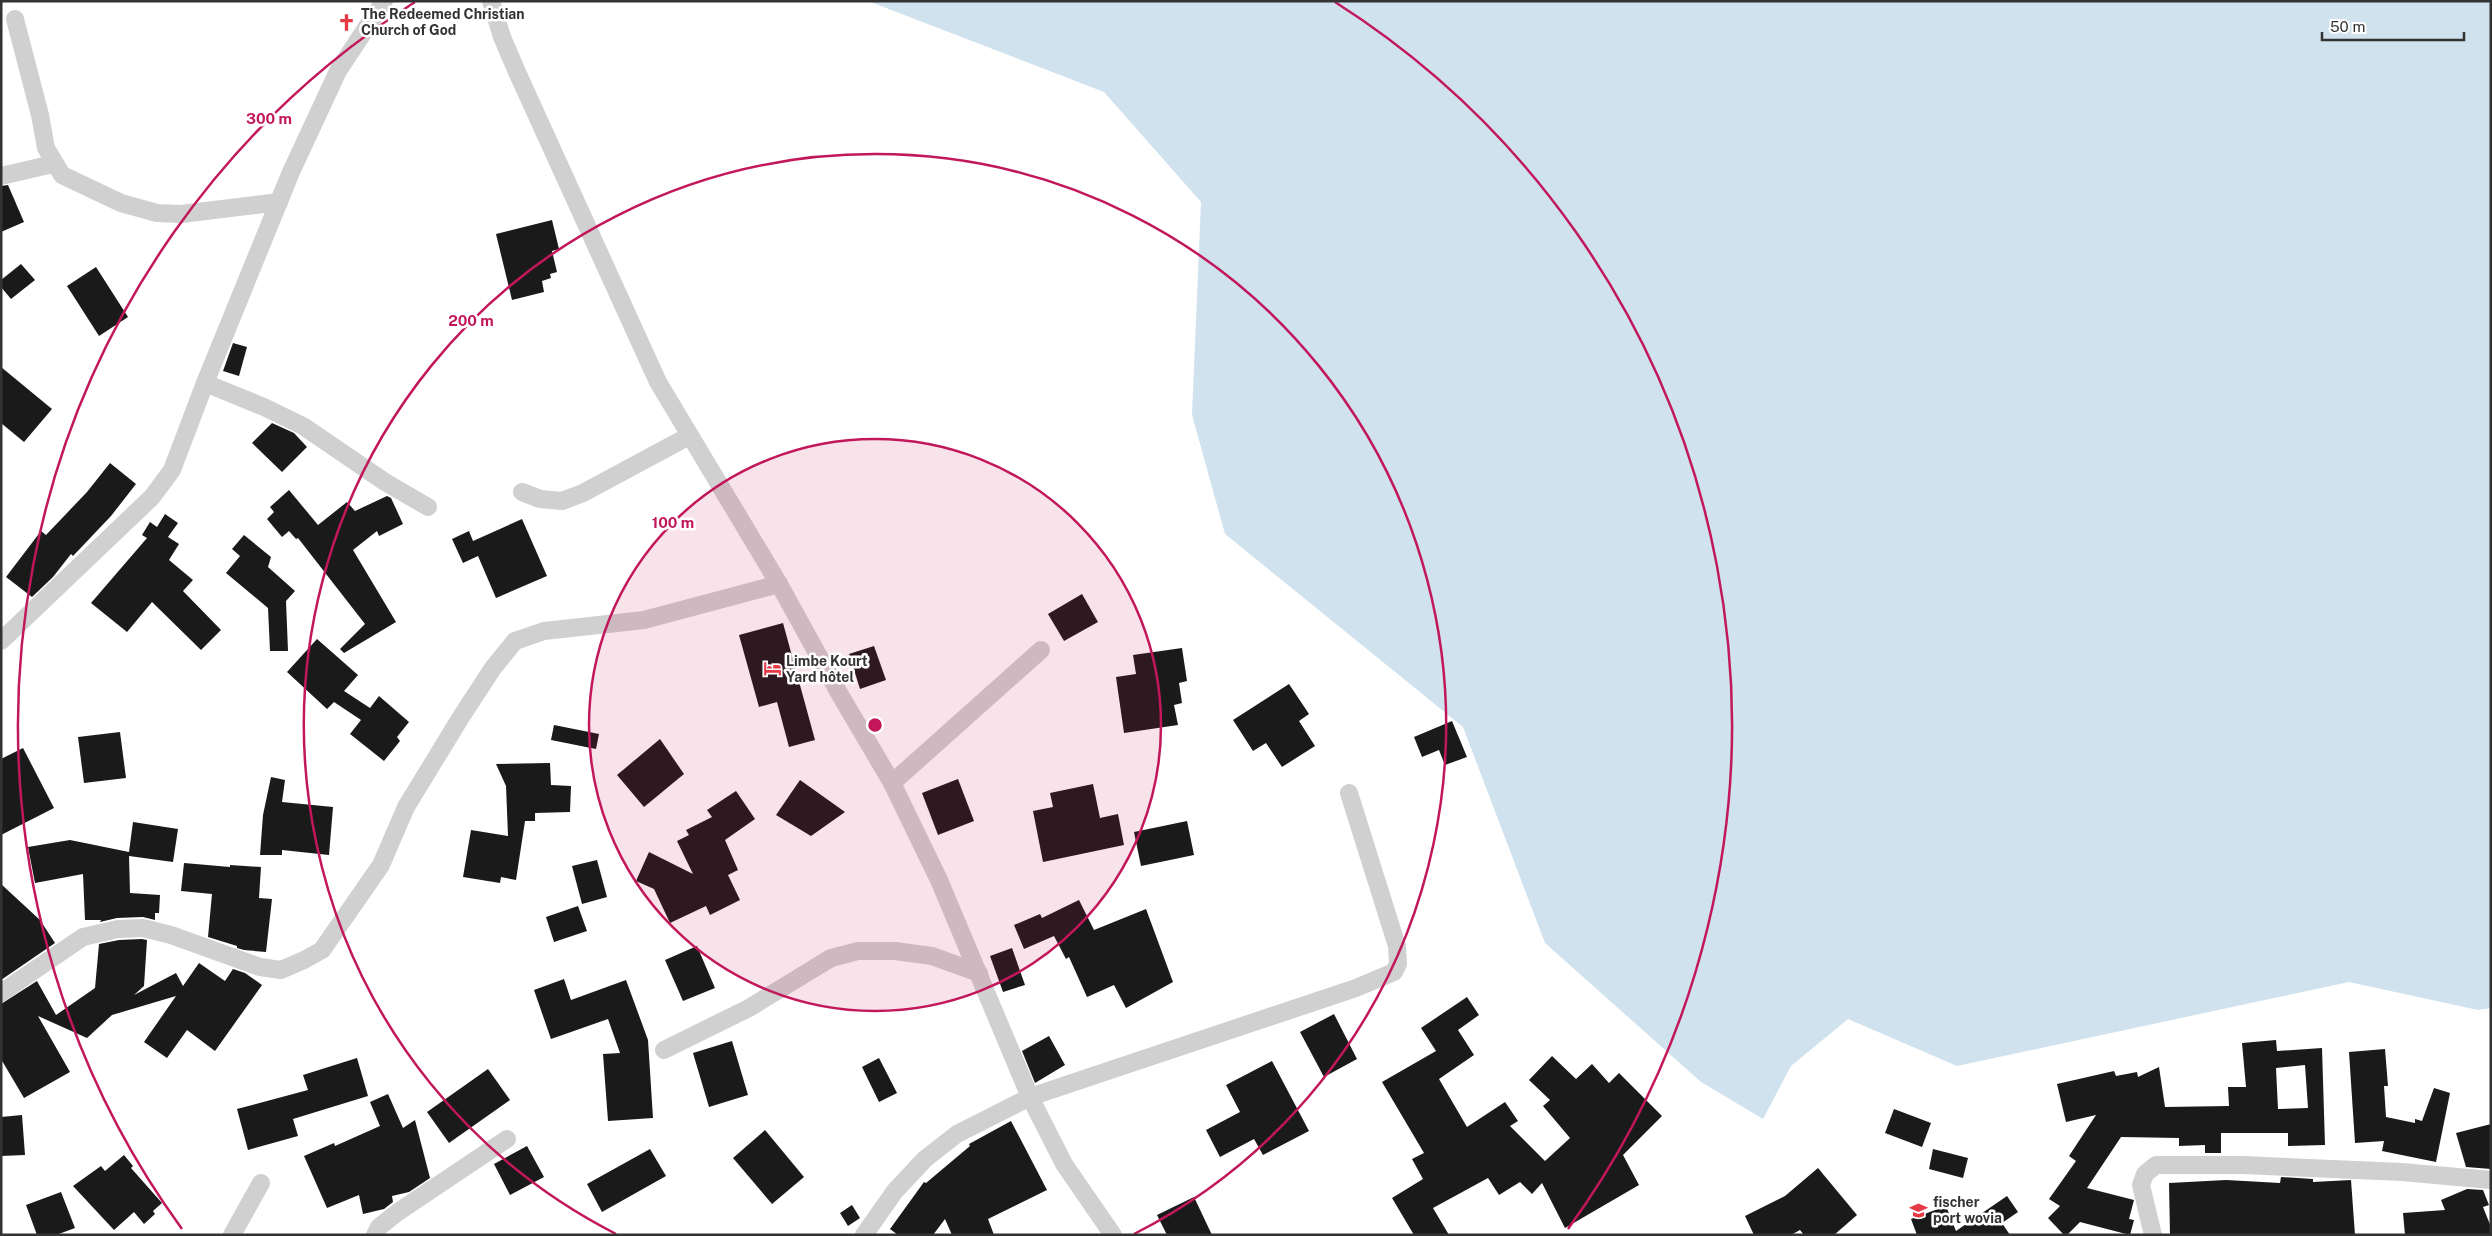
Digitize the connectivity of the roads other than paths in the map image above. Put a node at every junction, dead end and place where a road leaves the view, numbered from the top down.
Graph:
1 (384, 1) edge
2 (491, 1) edge
3 (15, 18) dead end
4 (54, 164) junction
5 (1, 176) edge
6 (279, 202) junction
7 (205, 383) junction
8 (689, 436) junction
9 (522, 492) dead end
10 (428, 507) dead end
11 (779, 584) junction
12 (1, 641) edge
13 (1041, 650) dead end
14 (892, 783) junction
15 (1348, 793) dead end
16 (979, 973) junction
17 (1, 993) edge
18 (664, 1050) dead end
19 (1030, 1097) junction
20 (507, 1139) dead end
21 (2491, 1180) edge
22 (261, 1183) dead end
23 (232, 1235) edge
24 (375, 1235) edge
25 (864, 1235) edge
26 (1113, 1235) edge
27 (2153, 1235) edge

1 - 6 street
2 - 8 street
3 - 4 street
4 - 5 street
4 - 6 street
6 - 7 street
7 - 10 street
7 - 12 street
8 - 9 street
8 - 11 street
11 - 14 street
11 - 17 street
13 - 14 street
14 - 16 street
15 - 19 street
16 - 18 street
16 - 19 street
19 - 25 street
19 - 26 street
20 - 24 street
21 - 27 street
22 - 23 street

